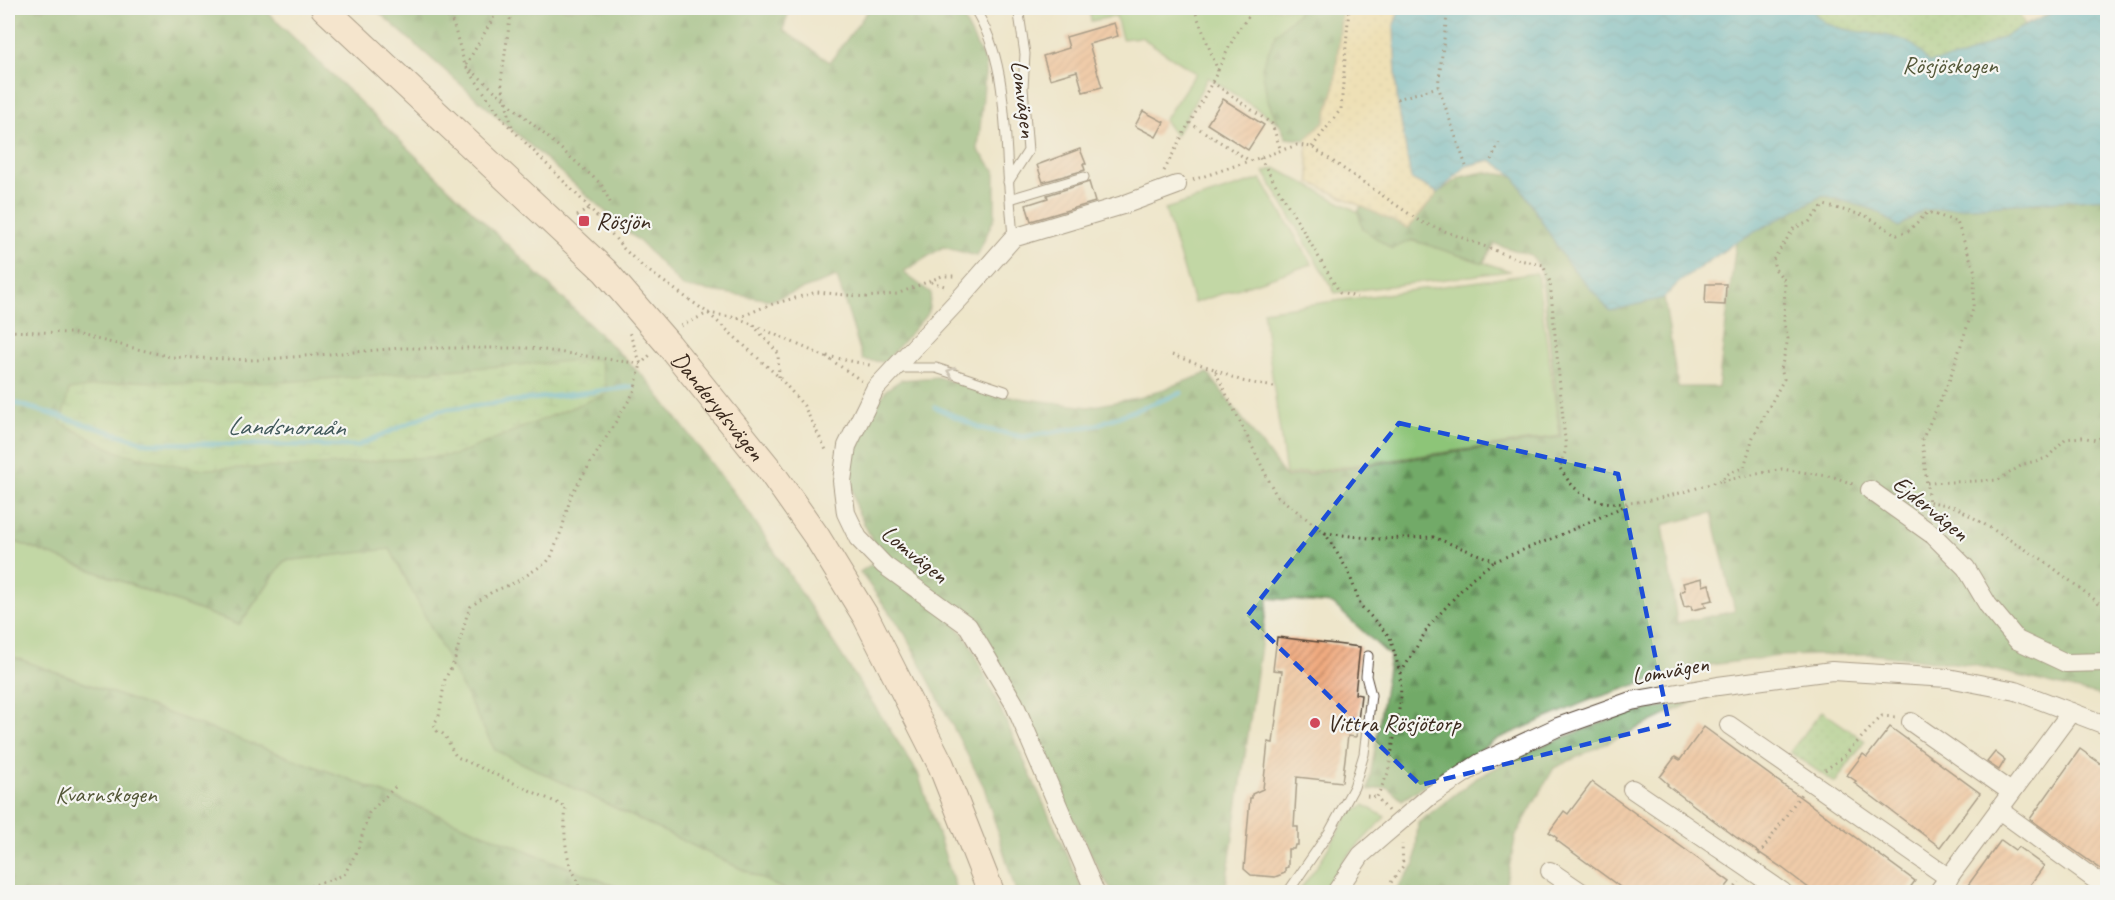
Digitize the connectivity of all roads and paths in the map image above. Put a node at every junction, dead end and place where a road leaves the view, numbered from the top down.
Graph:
1 (324, 8) edge
2 (440, 8) edge
3 (499, 8) edge
4 (504, 8) edge
5 (974, 8) edge
6 (1014, 8) edge
7 (1194, 8) edge
8 (1255, 8) edge
9 (1349, 8) edge
10 (1448, 8) edge
11 (465, 65) junction
12 (1218, 71) junction
13 (1212, 82) junction
14 (1438, 86) junction
15 (1023, 88) junction
16 (1003, 90) junction
17 (1396, 99) dead end
18 (505, 100) junction
19 (1190, 123) junction
20 (512, 129) junction
21 (1499, 143) dead end
22 (1312, 147) junction
23 (1281, 151) junction
24 (1260, 158) junction
25 (1491, 160) dead end
26 (1250, 161) junction
27 (1467, 166) dead end
28 (1084, 177) dead end
29 (1008, 182) junction
30 (1177, 185) joint
31 (1153, 194) junction
32 (1010, 199) junction
33 (612, 206) dead end
34 (1013, 238) junction
35 (985, 271) junction
36 (1357, 297) dead end
37 (708, 312) junction
38 (738, 318) junction
39 (752, 323) junction
40 (677, 329) dead end
41 (8, 331) edge
42 (652, 354) dead end
43 (820, 354) junction
44 (1172, 355) dead end
45 (641, 364) junction
46 (894, 368) junction
47 (1214, 369) junction
48 (779, 377) junction
49 (1274, 387) dead end
50 (874, 389) junction
51 (1005, 391) dead end
52 (2108, 434) edge
53 (842, 481) junction
54 (1720, 481) junction
55 (1926, 483) junction
56 (1870, 490) joint
57 (1909, 498) dead end
58 (1929, 502) junction
59 (1630, 504) junction
60 (1325, 533) junction
61 (1933, 536) junction
62 (1495, 561) junction
63 (2108, 610) edge
64 (1368, 656) dead end
65 (2108, 662) edge
66 (1400, 673) junction
67 (2071, 712) junction
68 (1911, 722) dead end
69 (1729, 725) dead end
70 (2108, 726) edge
71 (395, 787) dead end
72 (1632, 789) dead end
73 (2012, 792) junction
74 (1366, 796) dead end
75 (1377, 797) junction
76 (1999, 810) junction
77 (1389, 812) dead end
78 (1400, 837) dead end
79 (1550, 871) dead end
80 (1944, 885) edge
81 (2108, 889) edge
82 (287, 892) edge
83 (579, 892) edge
84 (991, 892) edge
85 (1095, 892) edge
86 (1288, 892) edge
87 (1336, 892) edge
88 (1384, 892) edge
89 (1581, 892) edge
90 (1783, 892) edge

1 - 84 main road, Danderydsvägen
2 - 11 path
3 - 11 path
4 - 18 path
5 - 16 lane, Lomvägen
6 - 15 lane
7 - 12 path
8 - 12 path
9 - 22 path
10 - 14 path
11 - 18 path
11 - 20 path
12 - 13 path
13 - 19 path
13 - 23 path
14 - 17 path
14 - 27 path
15 - 16 lane
15 - 29 lane
16 - 29 lane, Lomvägen
18 - 20 path
18 - 33 path
19 - 26 path
19 - 31 path
20 - 37 path
21 - 25 path
22 - 23 path
22 - 59 path
23 - 24 path
24 - 26 path
24 - 36 path
26 - 30 path
28 - 32 lane
29 - 32 lane, Lomvägen
30 - 31 street
31 - 34 street
32 - 34 lane, Lomvägen
34 - 35 street, Lomvägen
35 - 38 path
35 - 46 street, Lomvägen
37 - 38 path
37 - 40 path
37 - 48 path
38 - 39 path
39 - 43 path
39 - 48 path
41 - 45 path
42 - 45 path
43 - 46 path
43 - 50 path
44 - 47 path
45 - 83 path
46 - 50 street, Lomvägen
51 -> 46 lane
47 - 49 path
47 - 60 path
48 - 53 path
50 - 53 street, Lomvägen
52 - 55 path
53 - 85 street, Lomvägen
54 - 55 path
54 - 56 path, Ejdervägen
54 - 59 path, Ejdervägen
55 - 58 path
56 - 61 street, Ejdervägen
57 - 58 path
58 - 61 path
58 - 63 path
59 - 62 path
60 - 62 path
60 - 66 path
61 - 65 street, Ejdervägen
62 - 66 path
64 - 86 lane
66 - 75 path
67 - 70 street, Lomvägen
67 - 73 street
67 - 87 street, Lomvägen
68 - 73 street
69 - 80 street
71 - 82 path
72 - 90 street
73 - 76 street
74 - 75 path
75 - 77 path
76 - 80 street
76 - 81 street
78 - 88 path
79 - 89 street

